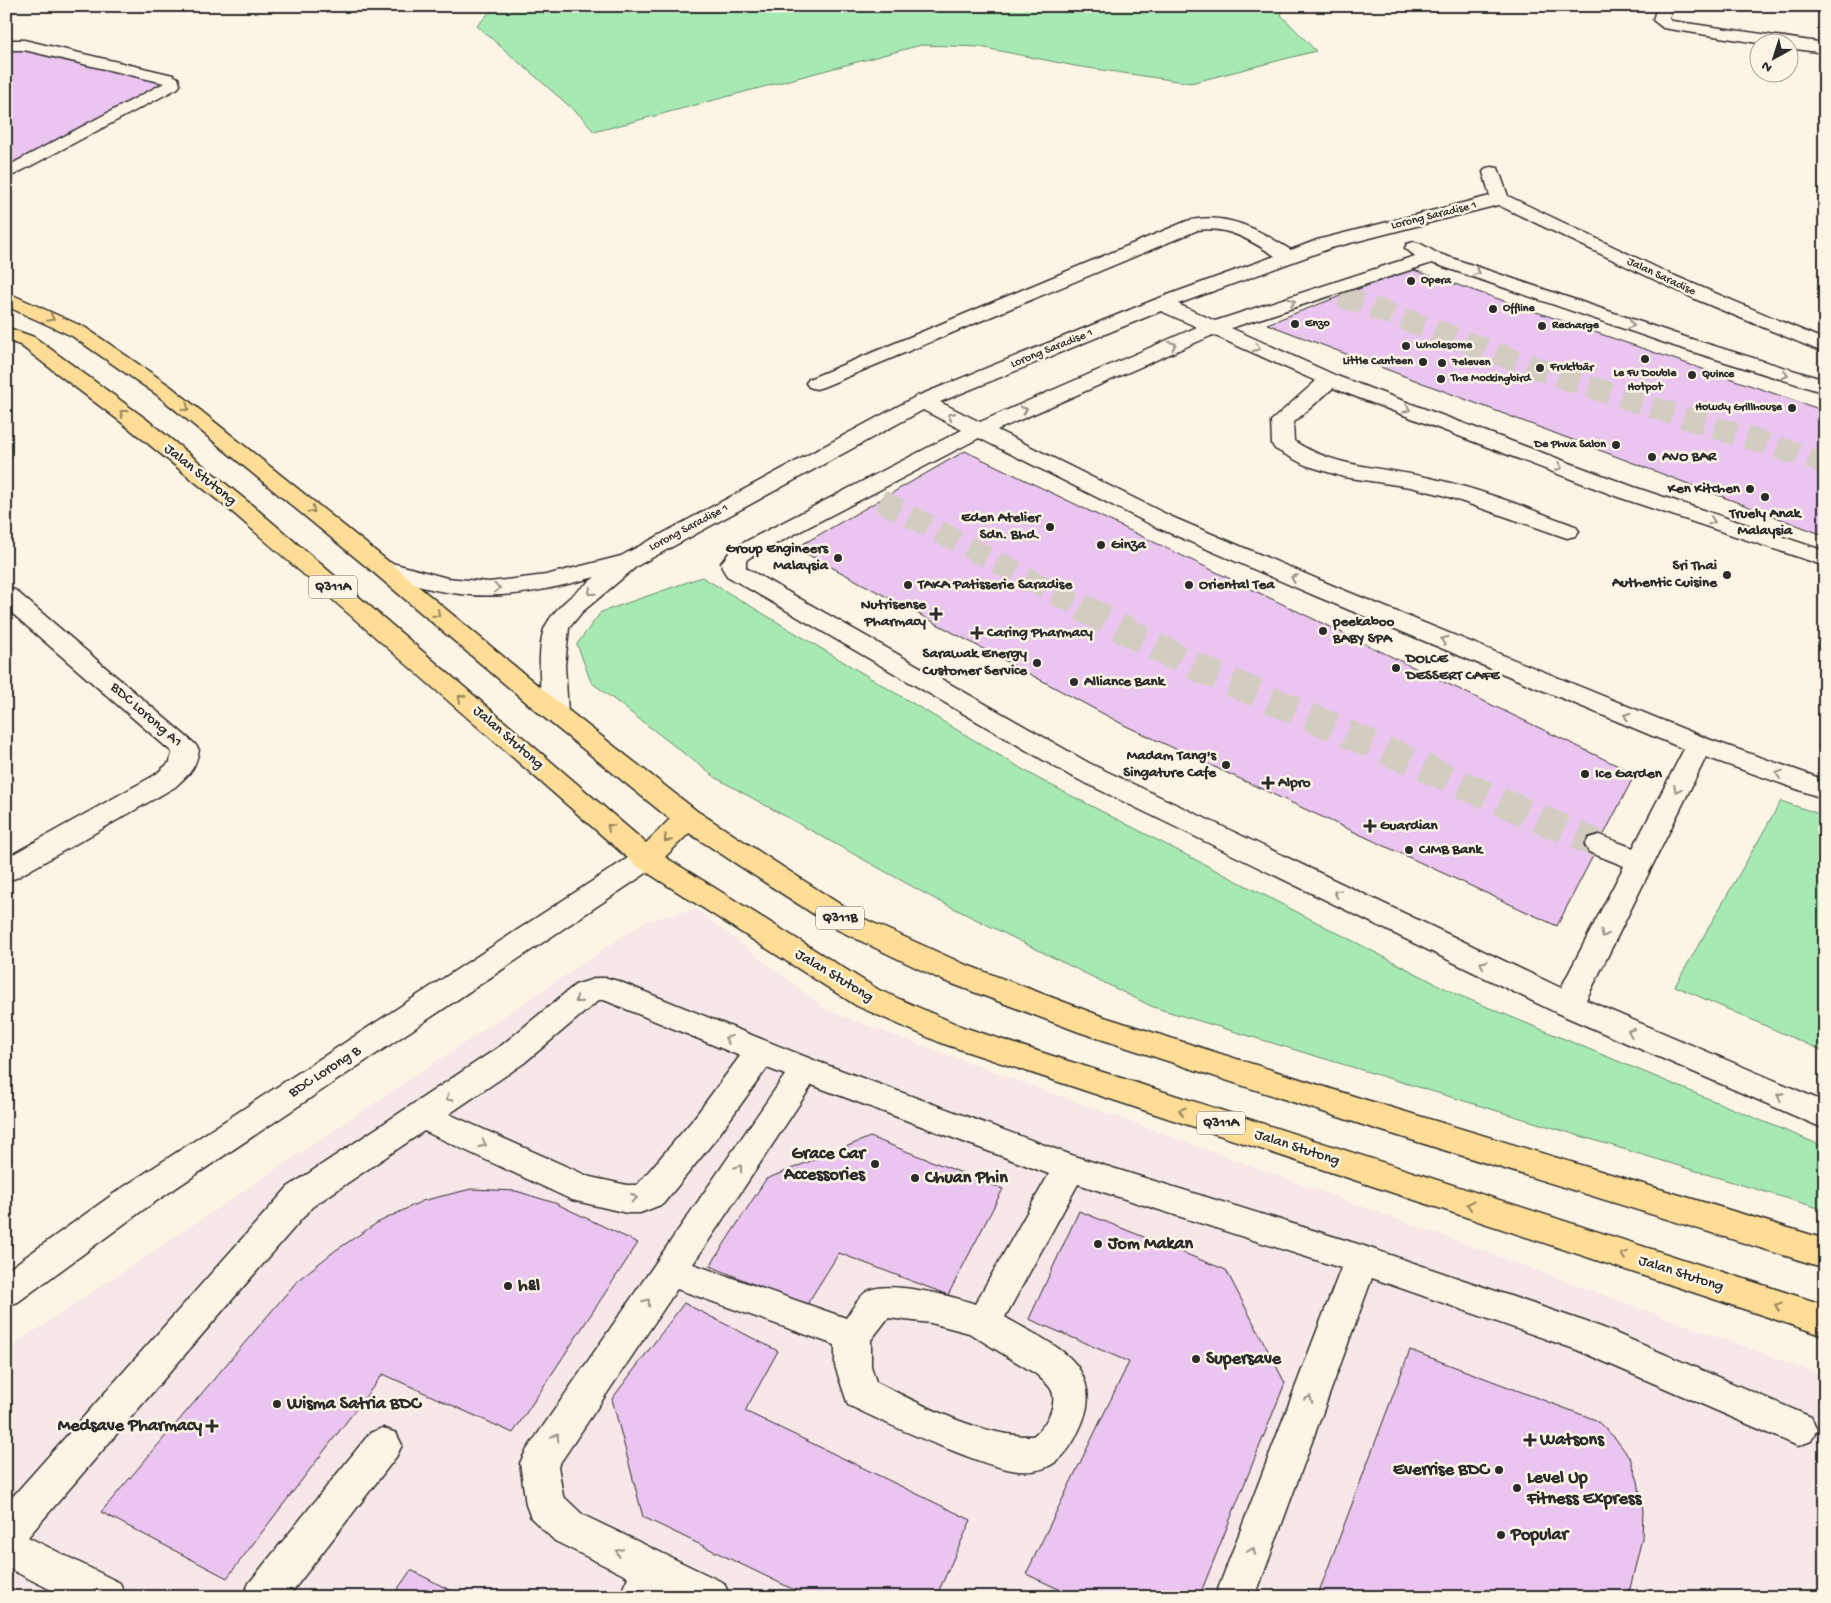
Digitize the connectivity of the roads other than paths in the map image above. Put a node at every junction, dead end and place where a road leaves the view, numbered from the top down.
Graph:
1 (1665, 6) edge
2 (1748, 37) edge
3 (1798, 44) edge
4 (6, 45) edge
5 (1825, 48) edge
6 (129, 87) dead end
7 (157, 93) junction
8 (1492, 172) dead end
9 (6, 174) edge
10 (1500, 199) junction
11 (1380, 229) junction
12 (1290, 257) junction
13 (1431, 257) junction
14 (6, 298) edge
15 (1161, 304) junction
16 (1212, 328) junction
17 (6, 333) edge
18 (1825, 347) edge
19 (1330, 380) junction
20 (816, 383) dead end
21 (1825, 387) edge
22 (924, 402) junction
23 (979, 430) junction
24 (1567, 531) dead end
25 (1825, 559) edge
26 (629, 561) junction
27 (381, 567) junction
28 (6, 595) edge
29 (555, 713) junction
30 (1699, 745) junction
31 (1825, 790) edge
32 (687, 818) junction
33 (1599, 845) tunnel mouth
34 (647, 859) junction
35 (1641, 862) junction
36 (6, 871) edge
37 (1568, 1005) junction
38 (761, 1052) junction
39 (805, 1070) junction
40 (422, 1116) junction
41 (1825, 1116) edge
42 (1070, 1168) junction
43 (1825, 1254) edge
44 (1361, 1260) junction
45 (669, 1271) junction
46 (6, 1291) edge
47 (1825, 1321) edge
48 (983, 1322) junction
49 (853, 1336) junction
50 (1798, 1429) dead end
51 (383, 1445) dead end
52 (6, 1532) edge
53 (6, 1546) edge
54 (647, 1583) edge
55 (106, 1597) edge
56 (263, 1597) edge
57 (710, 1597) edge
58 (1235, 1597) edge

1 - 2 street
3 - 5 street
4 - 7 street
6 - 7 street
7 - 9 street
8 - 10 street
10 - 11 street, Lorong Saradise 1
10 - 18 street, Jalan Saradise
11 - 12 street, Lorong Saradise 1
11 - 13 street
12 - 15 street, Lorong Saradise 1
12 - 20 street
16 -> 13 street
13 -> 21 street
14 -> 27 main road, Q311B
15 - 16 street
15 - 22 street, Lorong Saradise 1
16 -> 19 street
23 -> 16 street
34 -> 17 main road, Jalan Stutong / Q311A
19 - 24 street
19 -> 25 street
23 -> 22 street
22 - 26 street, Lorong Saradise 1
30 -> 23 street
37 -> 23 street
27 -> 26 street
26 -> 29 street
27 -> 29 main road, Q311B
28 - 36 street, BDC Lorong A1
29 - 32 main road, Q311B
31 -> 30 street
30 -> 35 street
32 -> 34 main road
32 - 43 main road, Q311B
33 - 35 street
34 - 46 street, BDC Lorong B
47 -> 34 main road, Jalan Stutong / Q311A
35 -> 37 street
41 -> 37 street
38 - 39 street
38 -> 40 street
40 -> 38 street
39 - 42 street
45 -> 39 street
40 - 52 street
42 - 44 street
42 - 48 street
44 - 50 street
58 -> 44 street
45 - 49 street
54 -> 45 street
48 - 49 street
48 - 49 street
51 - 56 street
53 - 55 street
54 - 57 street

